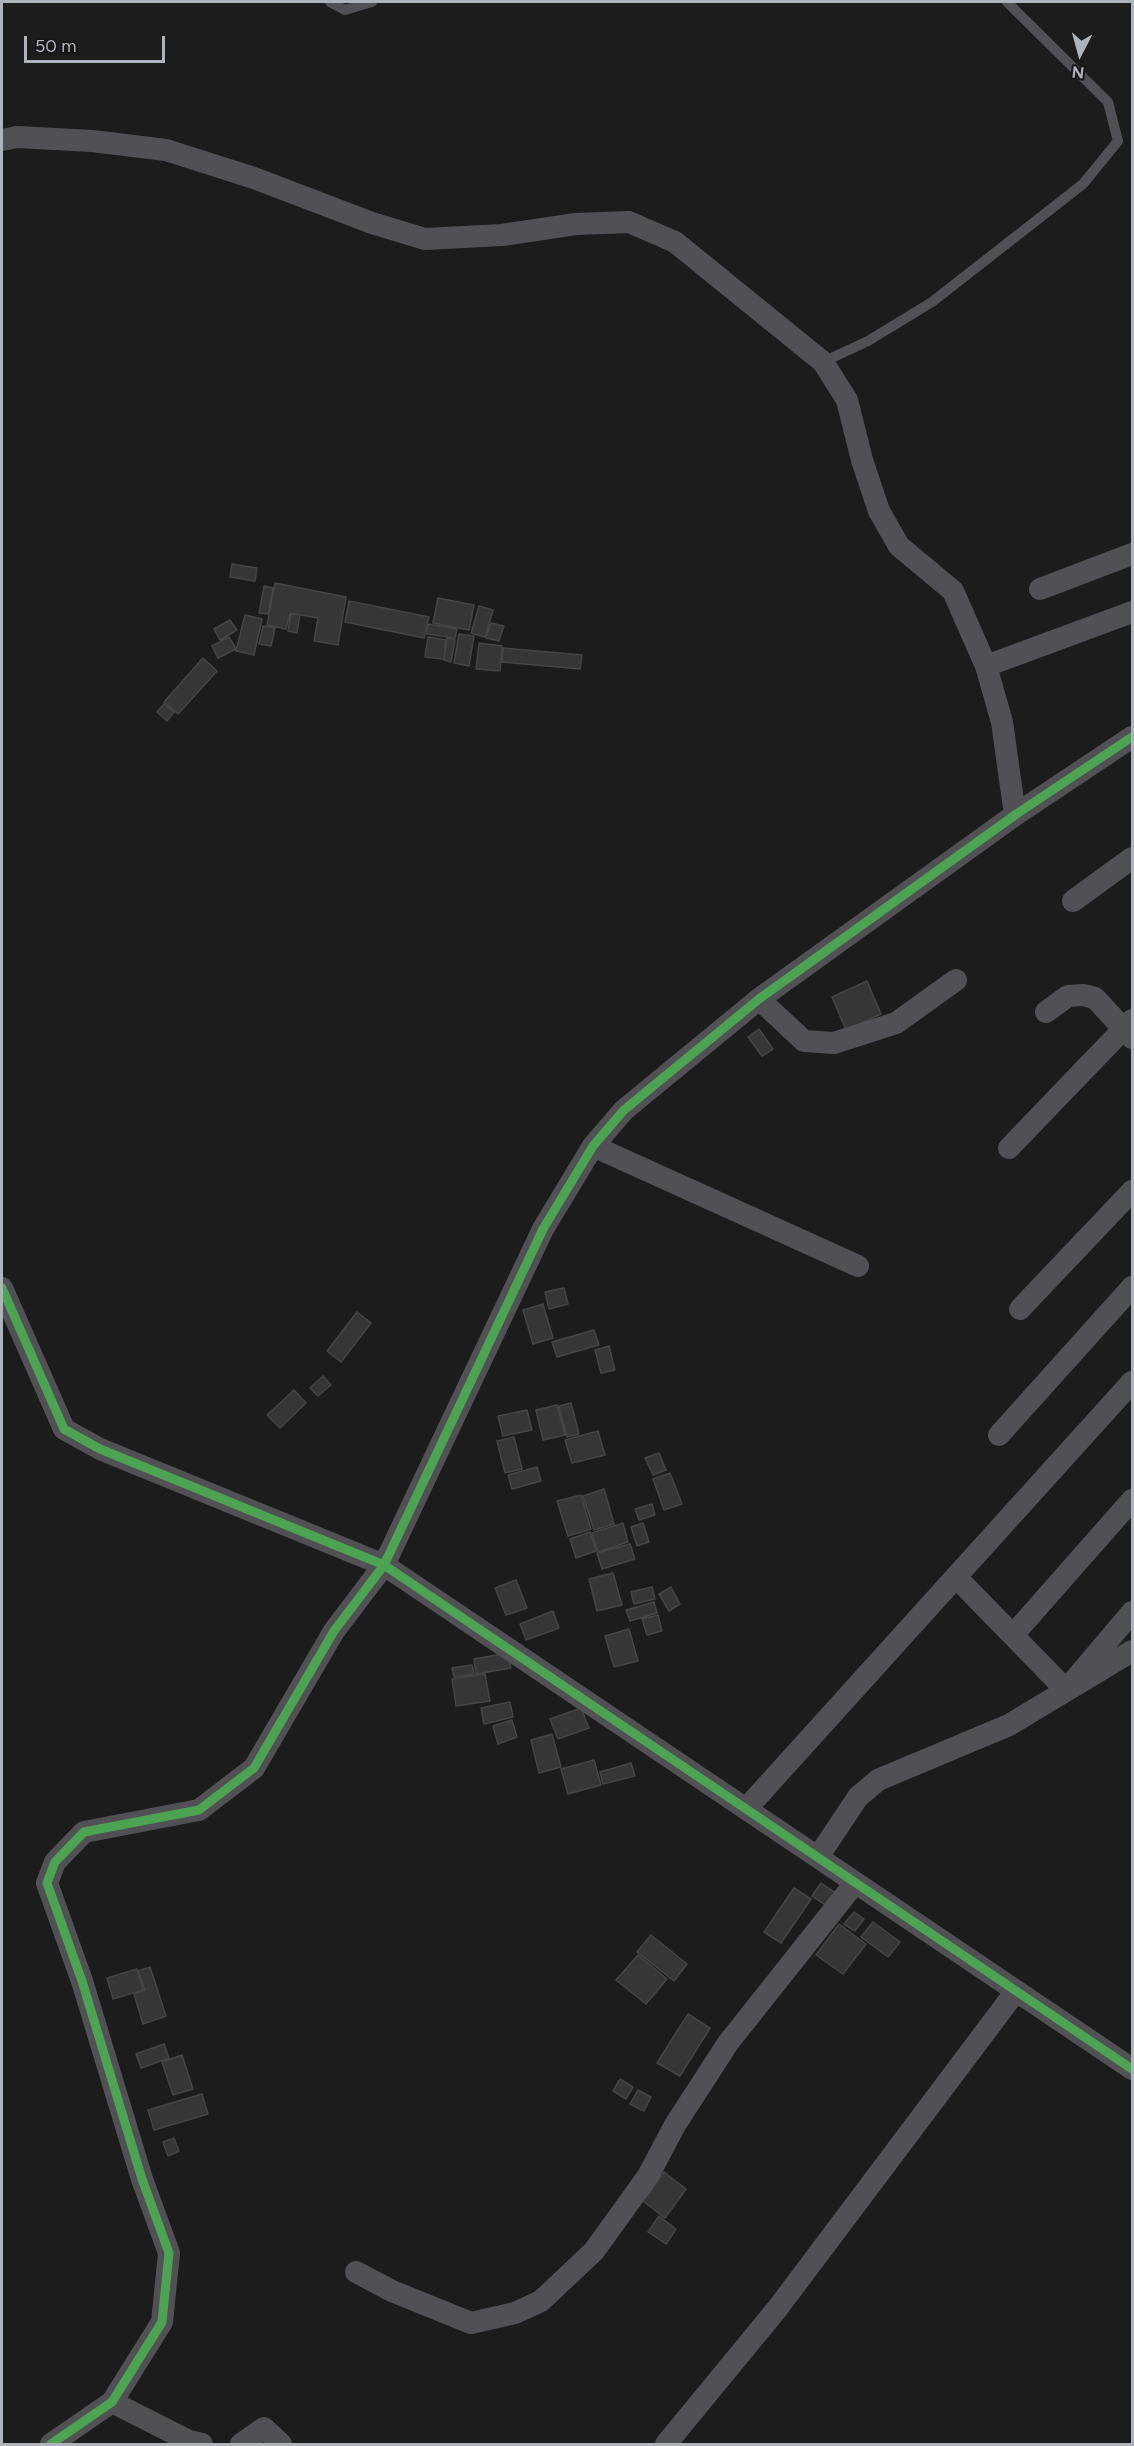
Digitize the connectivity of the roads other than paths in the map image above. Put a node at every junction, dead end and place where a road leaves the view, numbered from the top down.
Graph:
1 (330, 2) edge
2 (372, 2) edge
3 (1007, 2) edge
4 (2, 140) edge
5 (823, 362) junction
6 (1132, 554) edge
7 (1040, 589) dead end
8 (1132, 612) edge
9 (986, 666) junction
10 (1132, 737) edge
11 (1015, 815) junction
12 (1132, 858) edge
13 (1073, 901) dead end
14 (956, 980) dead end
15 (759, 999) junction
16 (1046, 1012) dead end
17 (1130, 1029) edge
18 (593, 1146) junction
19 (1009, 1148) dead end
20 (1132, 1191) edge
21 (858, 1266) dead end
22 (1132, 1287) edge
23 (2, 1288) edge
24 (1020, 1309) dead end
25 (1132, 1382) edge
26 (999, 1435) dead end
27 (1132, 1500) edge
28 (384, 1565) junction
29 (956, 1577) junction
30 (1132, 1612) edge
31 (1013, 1635) junction
32 (1132, 1651) edge
33 (1066, 1690) junction
34 (746, 1809) junction
35 (818, 1857) junction
36 (855, 1883) junction
37 (1016, 1991) junction
38 (1132, 2069) edge
39 (356, 2272) dead end
40 (112, 2402) junction
41 (51, 2445) edge
42 (202, 2445) edge
43 (241, 2445) edge
44 (281, 2445) edge
45 (666, 2445) edge

1 - 2 lane
3 - 5 lane
4 - 5 street
5 - 9 street
6 - 7 street
8 - 9 street
9 - 11 street
10 - 11 street
11 - 15 street
12 - 13 street
14 - 15 street
15 - 18 street
16 - 17 street
17 - 19 street
18 - 21 street
18 - 28 street
20 - 24 street
22 - 26 street
23 - 28 street
25 - 29 street
27 - 31 street
28 - 34 street
28 - 40 street
29 - 31 street
29 - 34 street
30 - 33 street
31 - 33 street
32 - 33 street
33 - 35 street
34 - 35 street
35 - 36 street
36 - 37 street
36 - 39 street
37 - 38 street
37 - 45 street
40 - 41 street
40 - 42 street
43 - 44 street

